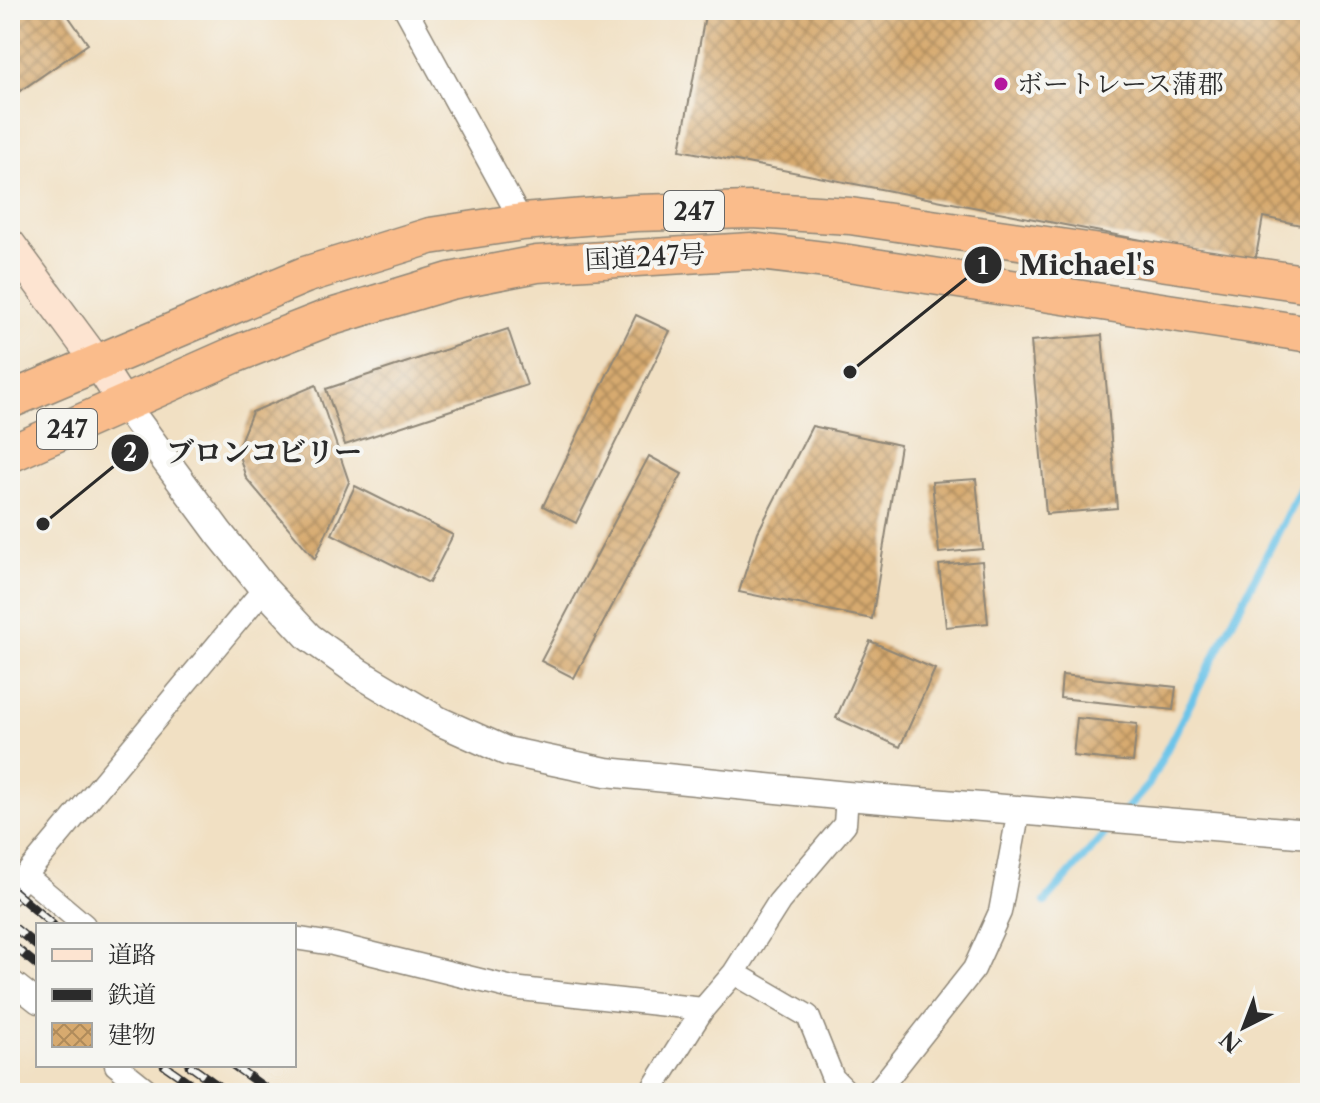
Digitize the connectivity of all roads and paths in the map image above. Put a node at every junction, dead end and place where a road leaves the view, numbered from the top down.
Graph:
1 (406, 10) edge
2 (522, 222) junction
3 (10, 244) edge
4 (1310, 284) edge
5 (1310, 334) edge
6 (97, 362) junction
7 (10, 400) edge
8 (124, 404) junction
9 (10, 454) edge
10 (264, 589) junction
11 (847, 796) junction
12 (1019, 810) junction
13 (1310, 834) edge
14 (26, 876) junction
15 (10, 894) edge
16 (82, 923) edge
17 (296, 938) edge
18 (734, 973) junction
19 (10, 980) edge
20 (36, 1000) edge
21 (703, 1009) junction
22 (118, 1067) edge
23 (151, 1093) edge
24 (650, 1093) edge
25 (848, 1093) edge
26 (876, 1093) edge

1 - 2 street
2 - 4 highway, 国道247号 / 247
2 - 6 highway, 国道247号 / 247
3 - 6 main road
5 - 8 highway, 国道247号 / 247
6 - 7 highway, 国道247号 / 247
6 - 8 main road
8 - 9 highway, 国道247号 / 247
8 - 10 street
10 - 11 street
10 - 14 street
11 - 12 street
11 - 18 street
12 - 13 street
12 - 26 street
14 - 15 street
14 - 16 street
17 - 21 street
18 - 21 street
18 - 25 street
19 - 20 street
21 - 24 street
22 - 23 street

